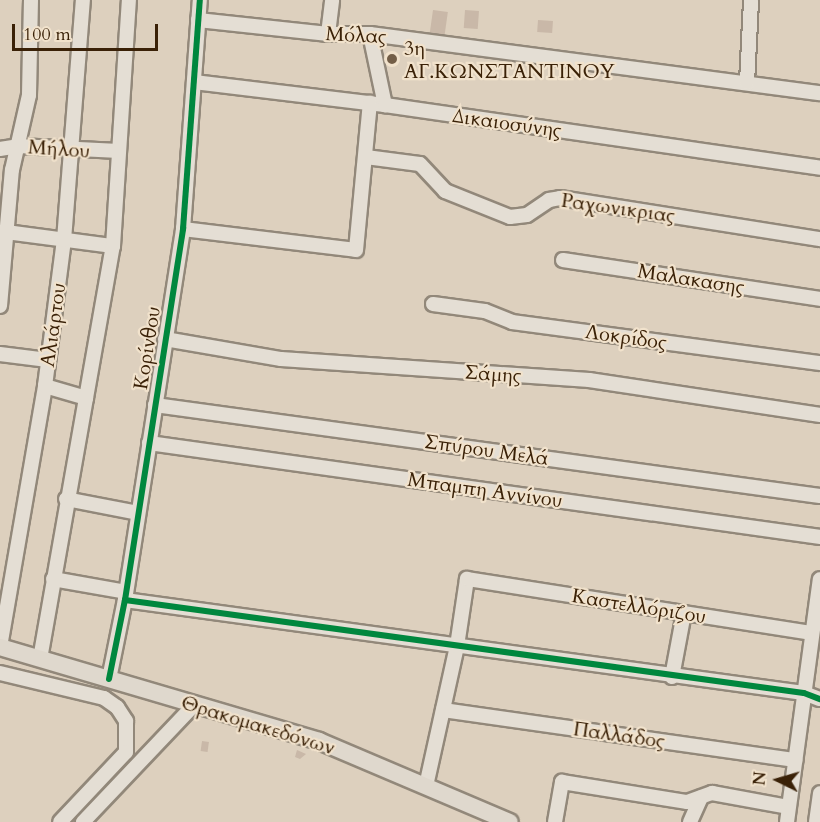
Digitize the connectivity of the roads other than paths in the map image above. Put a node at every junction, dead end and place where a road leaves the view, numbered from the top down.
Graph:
1 (31, 0) edge
2 (83, 0) edge
3 (129, 0) edge
4 (200, 0) edge
5 (332, 0) edge
6 (751, 0) edge
7 (198, 20) junction
8 (328, 34) junction
9 (370, 34) junction
10 (194, 82) junction
11 (747, 83) junction
12 (820, 93) edge
13 (370, 103) junction
14 (385, 105) junction
15 (18, 146) junction
16 (0, 149) edge
17 (119, 151) junction
18 (71, 152) junction
19 (366, 157) junction
20 (820, 168) edge
21 (183, 229) junction
22 (6, 232) junction
23 (820, 239) edge
24 (64, 240) junction
25 (112, 246) junction
26 (563, 260) dead end
27 (820, 299) edge
28 (434, 304) dead end
29 (0, 306) edge
30 (165, 339) junction
31 (0, 354) edge
32 (48, 360) junction
33 (820, 363) edge
34 (45, 386) junction
35 (86, 398) junction
36 (155, 405) junction
37 (820, 416) edge
38 (149, 442) junction
39 (820, 496) edge
40 (66, 499) junction
41 (138, 513) junction
42 (820, 537) edge
43 (53, 579) junction
44 (820, 581) edge
45 (126, 596) junction
46 (684, 613) junction
47 (812, 633) junction
48 (457, 646) junction
49 (0, 647) edge
50 (40, 659) junction
51 (0, 675) edge
52 (672, 677) junction
53 (109, 679) junction
54 (804, 693) junction
55 (820, 699) edge
56 (194, 705) junction
57 (443, 710) junction
58 (795, 760) junction
59 (426, 786) junction
60 (820, 793) edge
61 (701, 797) junction
62 (788, 807) junction
63 (60, 822) edge
64 (83, 822) edge
65 (510, 822) edge
66 (555, 822) edge
67 (690, 822) edge
68 (787, 822) edge
69 (816, 822) edge

1 - 15 street
2 - 18 street, Αλιάρτου
3 - 17 street
4 - 7 street
5 - 8 street
6 - 11 street
7 - 8 street, Μόλας
7 - 10 street, Κορίνθου
8 - 9 street, Μόλας
9 - 11 street, Μόλας
9 - 14 street
10 - 13 street, Δικαιοσύνης
10 - 21 street, Κορίνθου
11 - 12 street, Μόλας
13 - 14 street, Δικαιοσύνης
13 - 19 street
14 - 20 street, Δικαιοσύνης
15 - 16 street, Μήλου
15 - 18 street, Μήλου
15 - 22 street
17 - 18 street, Μήλου
17 - 25 street
18 - 24 street, Αλιάρτου
19 - 21 street
19 - 23 street, Ραχωνικριας
21 - 30 street, Κορίνθου
22 - 24 street
22 - 29 street
24 - 25 street
24 - 32 street, Αλιάρτου
25 - 35 street
26 - 27 street, Μαλακασης
28 - 33 street, Λοκρίδος
30 - 36 street, Κορίνθου
30 - 37 street, Σάμης
31 - 32 street
32 - 34 street, Αλιάρτου
34 - 35 street
34 - 49 street, Αλιάρτου
35 - 40 street
36 - 38 street, Κορίνθου
36 - 39 street, Σπύρου Μελά
38 - 41 street, Κορίνθου
38 - 42 street, Μπαμπη Αννίνου
40 - 41 street
40 - 43 street
41 - 45 street, Κορίνθου
43 - 45 street
43 - 50 street
44 - 47 street
45 - 48 street
45 - 53 street, Κορίνθου
46 - 47 street, Καστελλόριζου
46 - 48 street, Καστελλόριζου
46 - 52 street
47 - 54 street
48 - 52 street
48 - 57 street
49 - 50 main road, Θρακομακεδόνων
50 - 53 main road, Θρακομακεδόνων
51 - 63 street
52 - 54 street
53 - 56 main road, Θρακομακεδόνων
54 - 55 street
54 - 58 street
56 - 59 main road, Θρακομακεδόνων
56 - 64 street
57 - 58 street, Παλλάδος
57 - 59 street
58 - 62 street
59 - 65 main road, Θρακομακεδόνων
60 - 69 street
61 - 62 street
61 - 66 street
61 - 67 street
62 - 68 street

